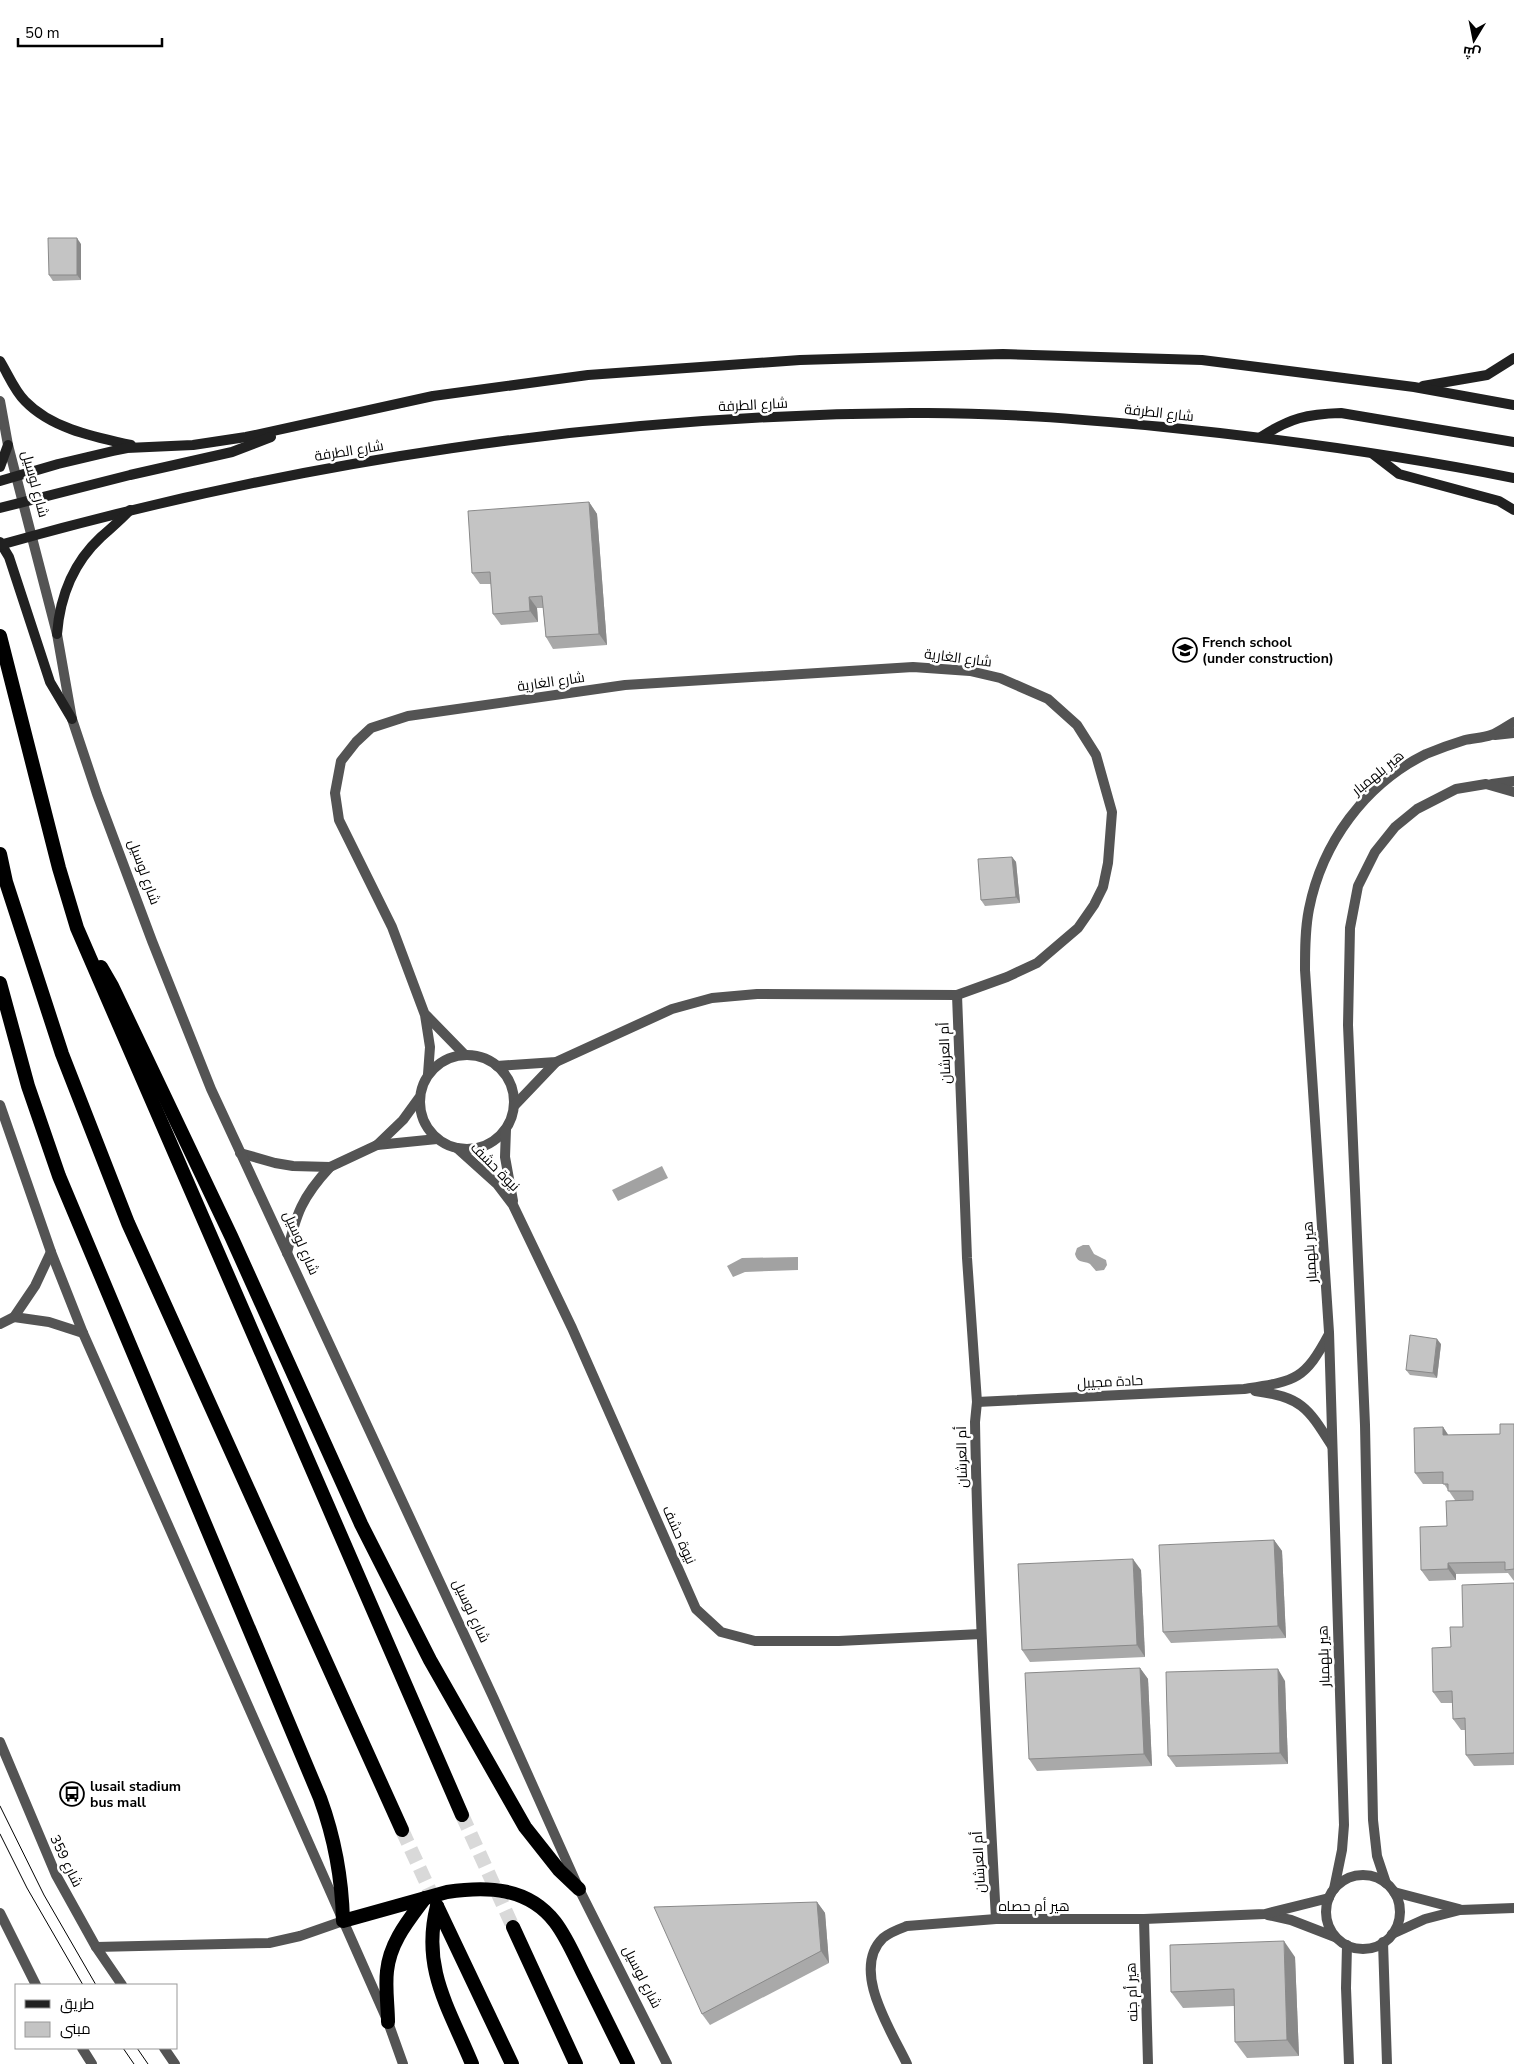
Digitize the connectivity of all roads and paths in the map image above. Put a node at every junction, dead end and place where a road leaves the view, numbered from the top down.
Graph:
1 (1514, 358) edge
2 (0, 361) edge
3 (1414, 387) junction
4 (0, 402) edge
5 (1514, 404) edge
6 (290, 428) junction
7 (1261, 437) junction
8 (1514, 442) edge
9 (8, 445) junction
10 (140, 447) junction
11 (1372, 453) junction
12 (0, 467) edge
13 (16, 476) junction
14 (1514, 478) edge
15 (0, 481) edge
16 (23, 502) junction
17 (0, 508) edge
18 (131, 510) junction
19 (1514, 510) edge
20 (32, 536) junction
21 (1, 544) edge
22 (57, 634) junction
23 (0, 636) edge
24 (72, 719) junction
25 (1514, 722) edge
26 (1514, 733) edge
27 (1491, 735) junction
28 (1514, 782) edge
29 (1486, 784) junction
30 (1514, 792) edge
31 (0, 854) edge
32 (76, 928) junction
33 (0, 983) edge
34 (957, 995) junction
35 (425, 1015) junction
36 (465, 1054) junction
37 (556, 1062) junction
38 (497, 1066) junction
39 (428, 1074) junction
40 (419, 1098) junction
41 (0, 1106) edge
42 (514, 1106) junction
43 (506, 1129) junction
44 (437, 1139) junction
45 (377, 1145) junction
46 (457, 1148) junction
47 (240, 1153) junction
48 (330, 1167) junction
49 (514, 1205) junction
50 (51, 1252) junction
51 (287, 1253) junction
52 (14, 1317) junction
53 (0, 1324) edge
54 (1329, 1332) junction
55 (83, 1333) junction
56 (1244, 1389) junction
57 (977, 1402) junction
58 (1332, 1447) junction
59 (981, 1634) junction
60 (0, 1742) edge
61 (462, 1815) tunnel mouth
62 (402, 1830) tunnel mouth
63 (1386, 1883) junction
64 (579, 1889) junction
65 (1394, 1892) junction
66 (1331, 1893) junction
67 (425, 1898) junction
68 (1514, 1908) edge
69 (1460, 1910) junction
70 (0, 1913) edge
71 (1265, 1914) junction
72 (996, 1919) junction
73 (1144, 1919) junction
74 (342, 1921) junction
75 (513, 1927) tunnel mouth
76 (1392, 1934) junction
77 (1337, 1938) junction
78 (1383, 1942) junction
79 (1347, 1945) junction
80 (96, 1947) junction
81 (532, 1968) junction
82 (36, 1984) edge
83 (121, 1984) edge
84 (388, 2022) junction
85 (83, 2049) edge
86 (165, 2049) edge
87 (92, 2064) edge
88 (175, 2064) edge
89 (403, 2064) edge
90 (472, 2064) edge
91 (512, 2064) edge
92 (576, 2064) edge
93 (586, 2064) edge
94 (628, 2064) edge
95 (667, 2064) edge
96 (907, 2064) edge
97 (1148, 2064) edge
98 (1349, 2064) edge
99 (1387, 2064) edge

1 - 3 main road
2 - 10 main road
3 - 5 main road
3 - 6 main road
4 - 9 street, شارع لوسيل
6 - 10 main road
6 - 16 main road
7 - 8 main road
7 - 11 main road, شارع الطرفة
7 - 18 main road, شارع الطرفة
9 - 12 main road
9 - 13 street, شارع لوسيل
10 - 13 main road
11 - 14 main road, شارع الطرفة
11 - 19 main road
13 - 15 main road
13 - 16 street, شارع لوسيل
16 - 17 main road
16 - 20 street, شارع لوسيل
18 - 20 main road, شارع الطرفة
18 - 22 main road
20 - 21 main road, شارع الطرفة
20 - 22 street, شارع لوسيل
21 - 24 main road
22 - 24 street, شارع لوسيل
23 - 32 highway
24 - 47 street, شارع لوسيل
25 - 27 street, هير بلهمبار
26 - 27 street
27 - 54 street, هير بلهمبار
28 - 29 street
29 - 30 street
29 - 63 street
31 - 62 highway
32 - 61 highway
32 - 64 highway
33 - 74 highway
34 - 35 street, شارع الغارية
34 - 37 street, شارع الغارية
34 - 57 street, أم العرشان
35 - 36 street, شارع الغارية
35 - 39 street, شارع الغارية
36 - 38 street
36 - 39 street
37 - 38 street, شارع الغارية
37 - 42 street, شارع الغارية
38 - 42 street
39 - 40 street
40 - 44 street
40 - 45 street
41 - 50 street
42 - 43 street
43 - 46 street
43 - 49 street, نيوة حشف
44 - 45 street
44 - 46 street
45 - 48 street
46 - 49 street, نيوة حشف
47 - 48 street
47 - 51 street, شارع لوسيل
48 - 51 street
49 - 59 street, نيوة حشف
50 - 52 street
50 - 55 street
51 - 64 street, شارع لوسيل
52 - 53 street
52 - 55 street
54 - 56 street, حادة مجيبل
54 - 58 street, هير بلهمبار
55 - 74 street
56 - 57 street, حادة مجيبل
56 - 58 street, حادة مجيبل
57 - 59 street, أم العرشان
58 - 66 street, هير بلهمبار
59 - 72 street, أم العرشان
60 - 80 street, شارع 359
63 - 65 street
63 - 66 street
64 - 95 street, شارع لوسيل
65 - 69 street
65 - 76 street
66 - 71 street, هير أم حصاه
66 - 77 street
67 - 74 highway
67 - 84 highway
67 - 94 highway
68 - 69 street
69 - 76 street
70 - 82 street
71 - 73 street, هير أم حصاه
71 - 77 street, هير أم حصاه
72 - 73 street, هير أم حصاه
72 - 96 street, هير أم حصاه
73 - 97 street, هير أم جنه
74 - 80 street
74 - 84 street
75 - 81 highway
76 - 78 street
77 - 79 street
78 - 79 street
78 - 99 street
79 - 98 street
80 - 83 street, شارع 359
81 - 92 highway
81 - 93 highway
84 - 89 street
85 - 87 street
86 - 88 street
90 - 91 highway

